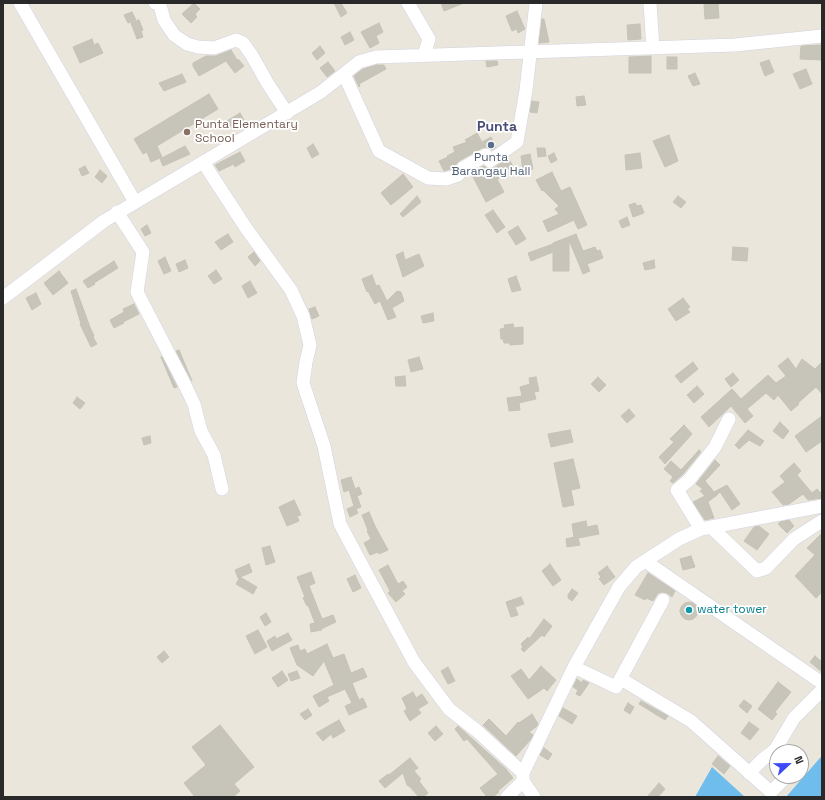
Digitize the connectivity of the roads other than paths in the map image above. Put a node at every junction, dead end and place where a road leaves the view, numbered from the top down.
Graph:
1 (20, 3) edge
2 (156, 3) edge
3 (408, 3) edge
4 (536, 3) edge
5 (650, 3) edge
6 (822, 36) edge
7 (653, 48) junction
8 (530, 52) junction
9 (424, 55) junction
10 (344, 74) junction
11 (287, 113) junction
12 (203, 162) junction
13 (135, 202) junction
14 (118, 212) junction
15 (3, 298) edge
16 (729, 419) dead end
17 (222, 489) dead end
18 (822, 506) edge
19 (822, 521) edge
20 (706, 528) junction
21 (645, 561) junction
22 (663, 600) dead end
23 (574, 667) junction
24 (621, 679) junction
25 (822, 683) edge
26 (822, 690) edge
27 (749, 773) junction
28 (523, 777) junction
29 (779, 784) edge
30 (507, 797) edge
31 (534, 797) edge

1 - 13 street
2 - 11 street
3 - 9 street
4 - 8 street
5 - 7 street
6 - 7 street
7 - 8 street
8 - 9 street
8 - 10 street
9 - 10 street
10 - 11 street
11 - 12 street
12 - 13 street
12 - 28 street
13 - 14 street
14 - 15 street
14 - 17 street
16 - 20 street
18 - 20 street
19 - 20 street
20 - 21 street
21 - 23 street
21 - 25 street
22 - 24 street
23 - 24 street
23 - 28 street
24 - 27 street
26 - 27 street
27 - 29 street
28 - 30 street
28 - 31 street

